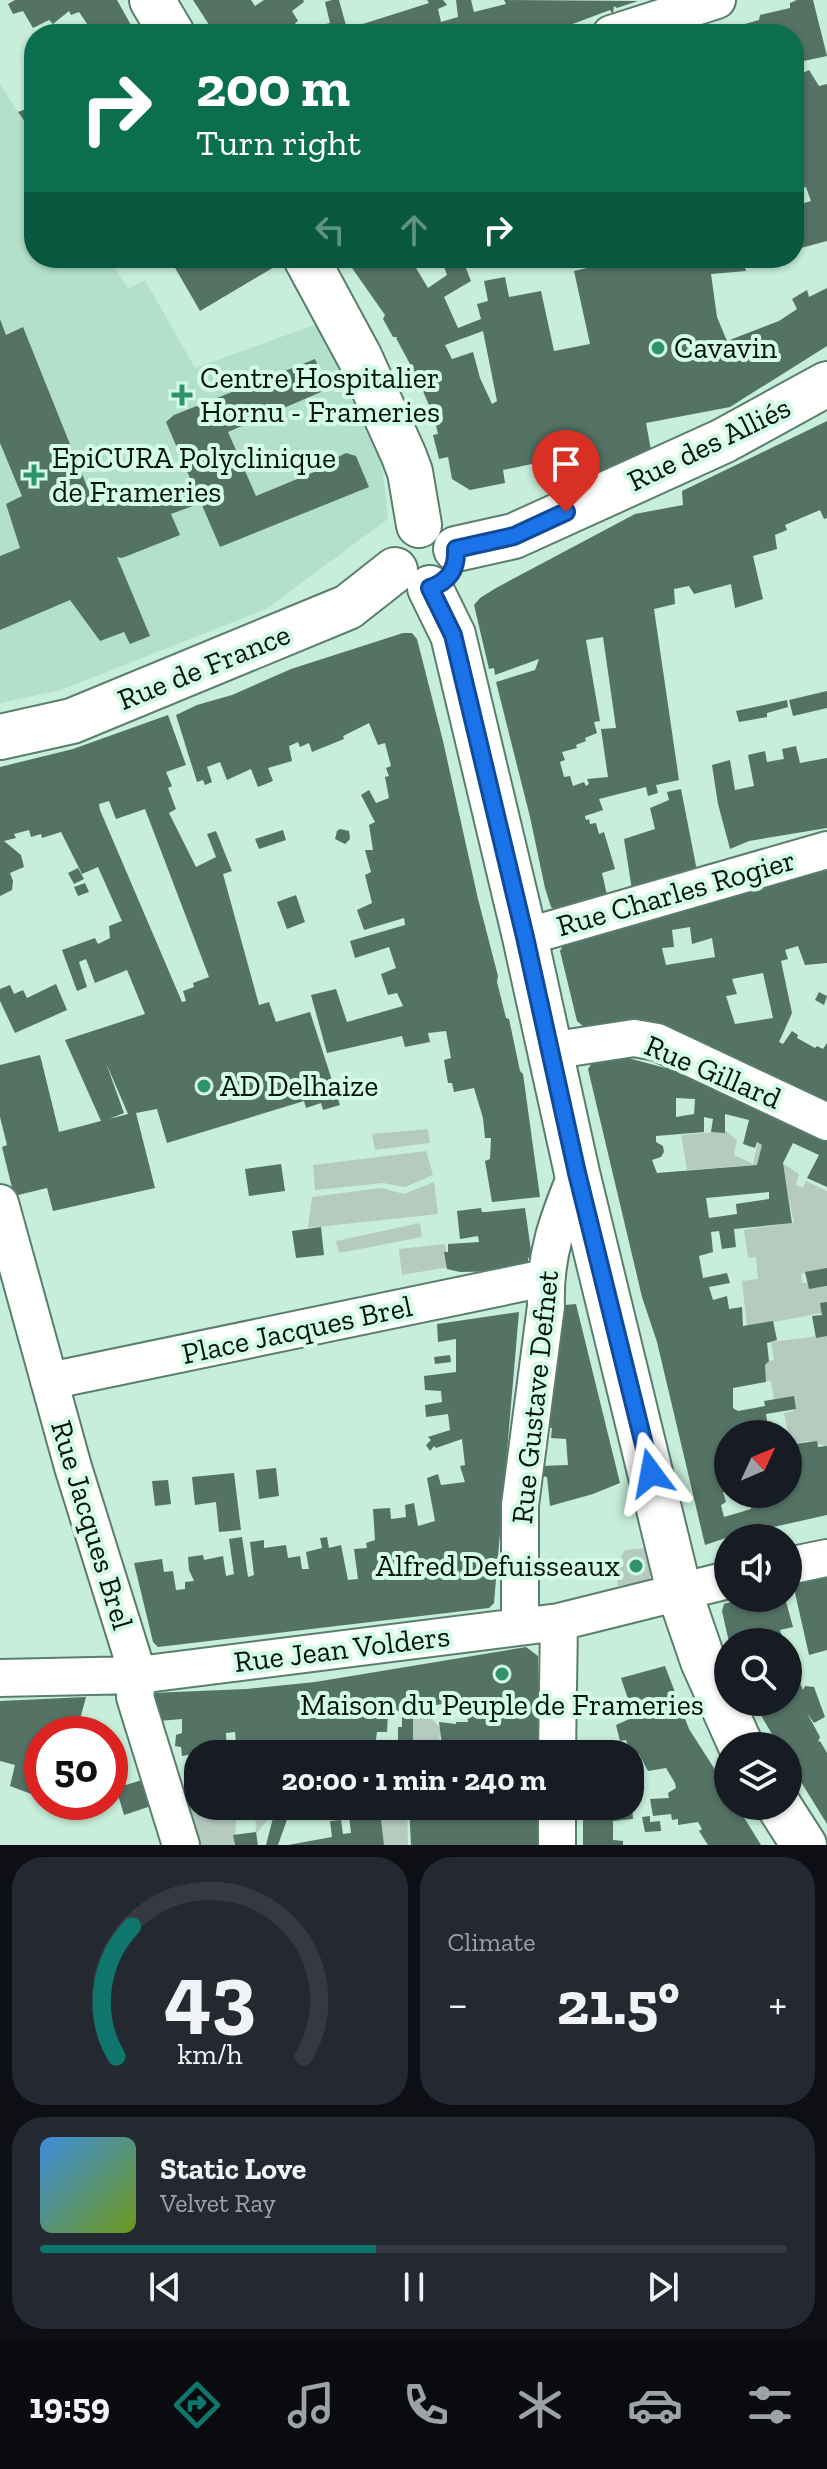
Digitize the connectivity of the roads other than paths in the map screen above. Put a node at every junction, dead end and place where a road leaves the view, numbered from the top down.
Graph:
1 (152, 0) edge
2 (717, 0) edge
3 (166, 24) edge
4 (642, 24) edge
5 (311, 268) edge
6 (827, 384) edge
7 (419, 525) junction
8 (456, 549) junction
9 (413, 579) junction
10 (0, 737) edge
11 (827, 850) edge
12 (525, 937) junction
13 (549, 1051) junction
14 (827, 1122) edge
15 (577, 1173) junction
16 (0, 1203) edge
17 (545, 1278) junction
18 (49, 1381) junction
19 (827, 1558) edge
20 (802, 1563) edge
21 (714, 1583) edge
22 (679, 1591) junction
23 (559, 1622) junction
24 (520, 1625) junction
25 (138, 1675) junction
26 (0, 1678) edge
27 (735, 1732) edge
28 (557, 1740) edge
29 (557, 1820) edge
30 (788, 1820) edge
31 (181, 1845) edge
32 (557, 1845) edge
33 (804, 1845) edge

1 - 3 main road
2 - 4 street
5 - 7 main road
6 - 8 main road, Rue des Alliés
7 - 8 main road
7 - 9 main road
8 - 9 main road
9 - 10 main road, Rue de France
9 - 12 main road
11 - 12 street, Rue Charles Rogier
12 - 13 main road
13 - 14 street, Rue Gillard
13 - 15 main road
15 - 17 street, Rue Gustave Defnet
15 - 22 main road
16 - 18 street, Rue Jacques Brel
17 - 18 street, Place Jacques Brel
17 - 24 street, Rue Gustave Defnet
18 - 25 street, Rue Jacques Brel
19 - 20 street
21 - 22 street, Rue Jean Volders
22 - 23 street, Rue Jean Volders
22 - 27 main road
23 - 24 street, Rue Jean Volders
23 - 28 street
24 - 25 street, Rue Jean Volders
25 - 26 street, Rue Jean Volders
25 - 31 street, Rue Jacques Brel
29 - 32 street
30 - 33 main road

